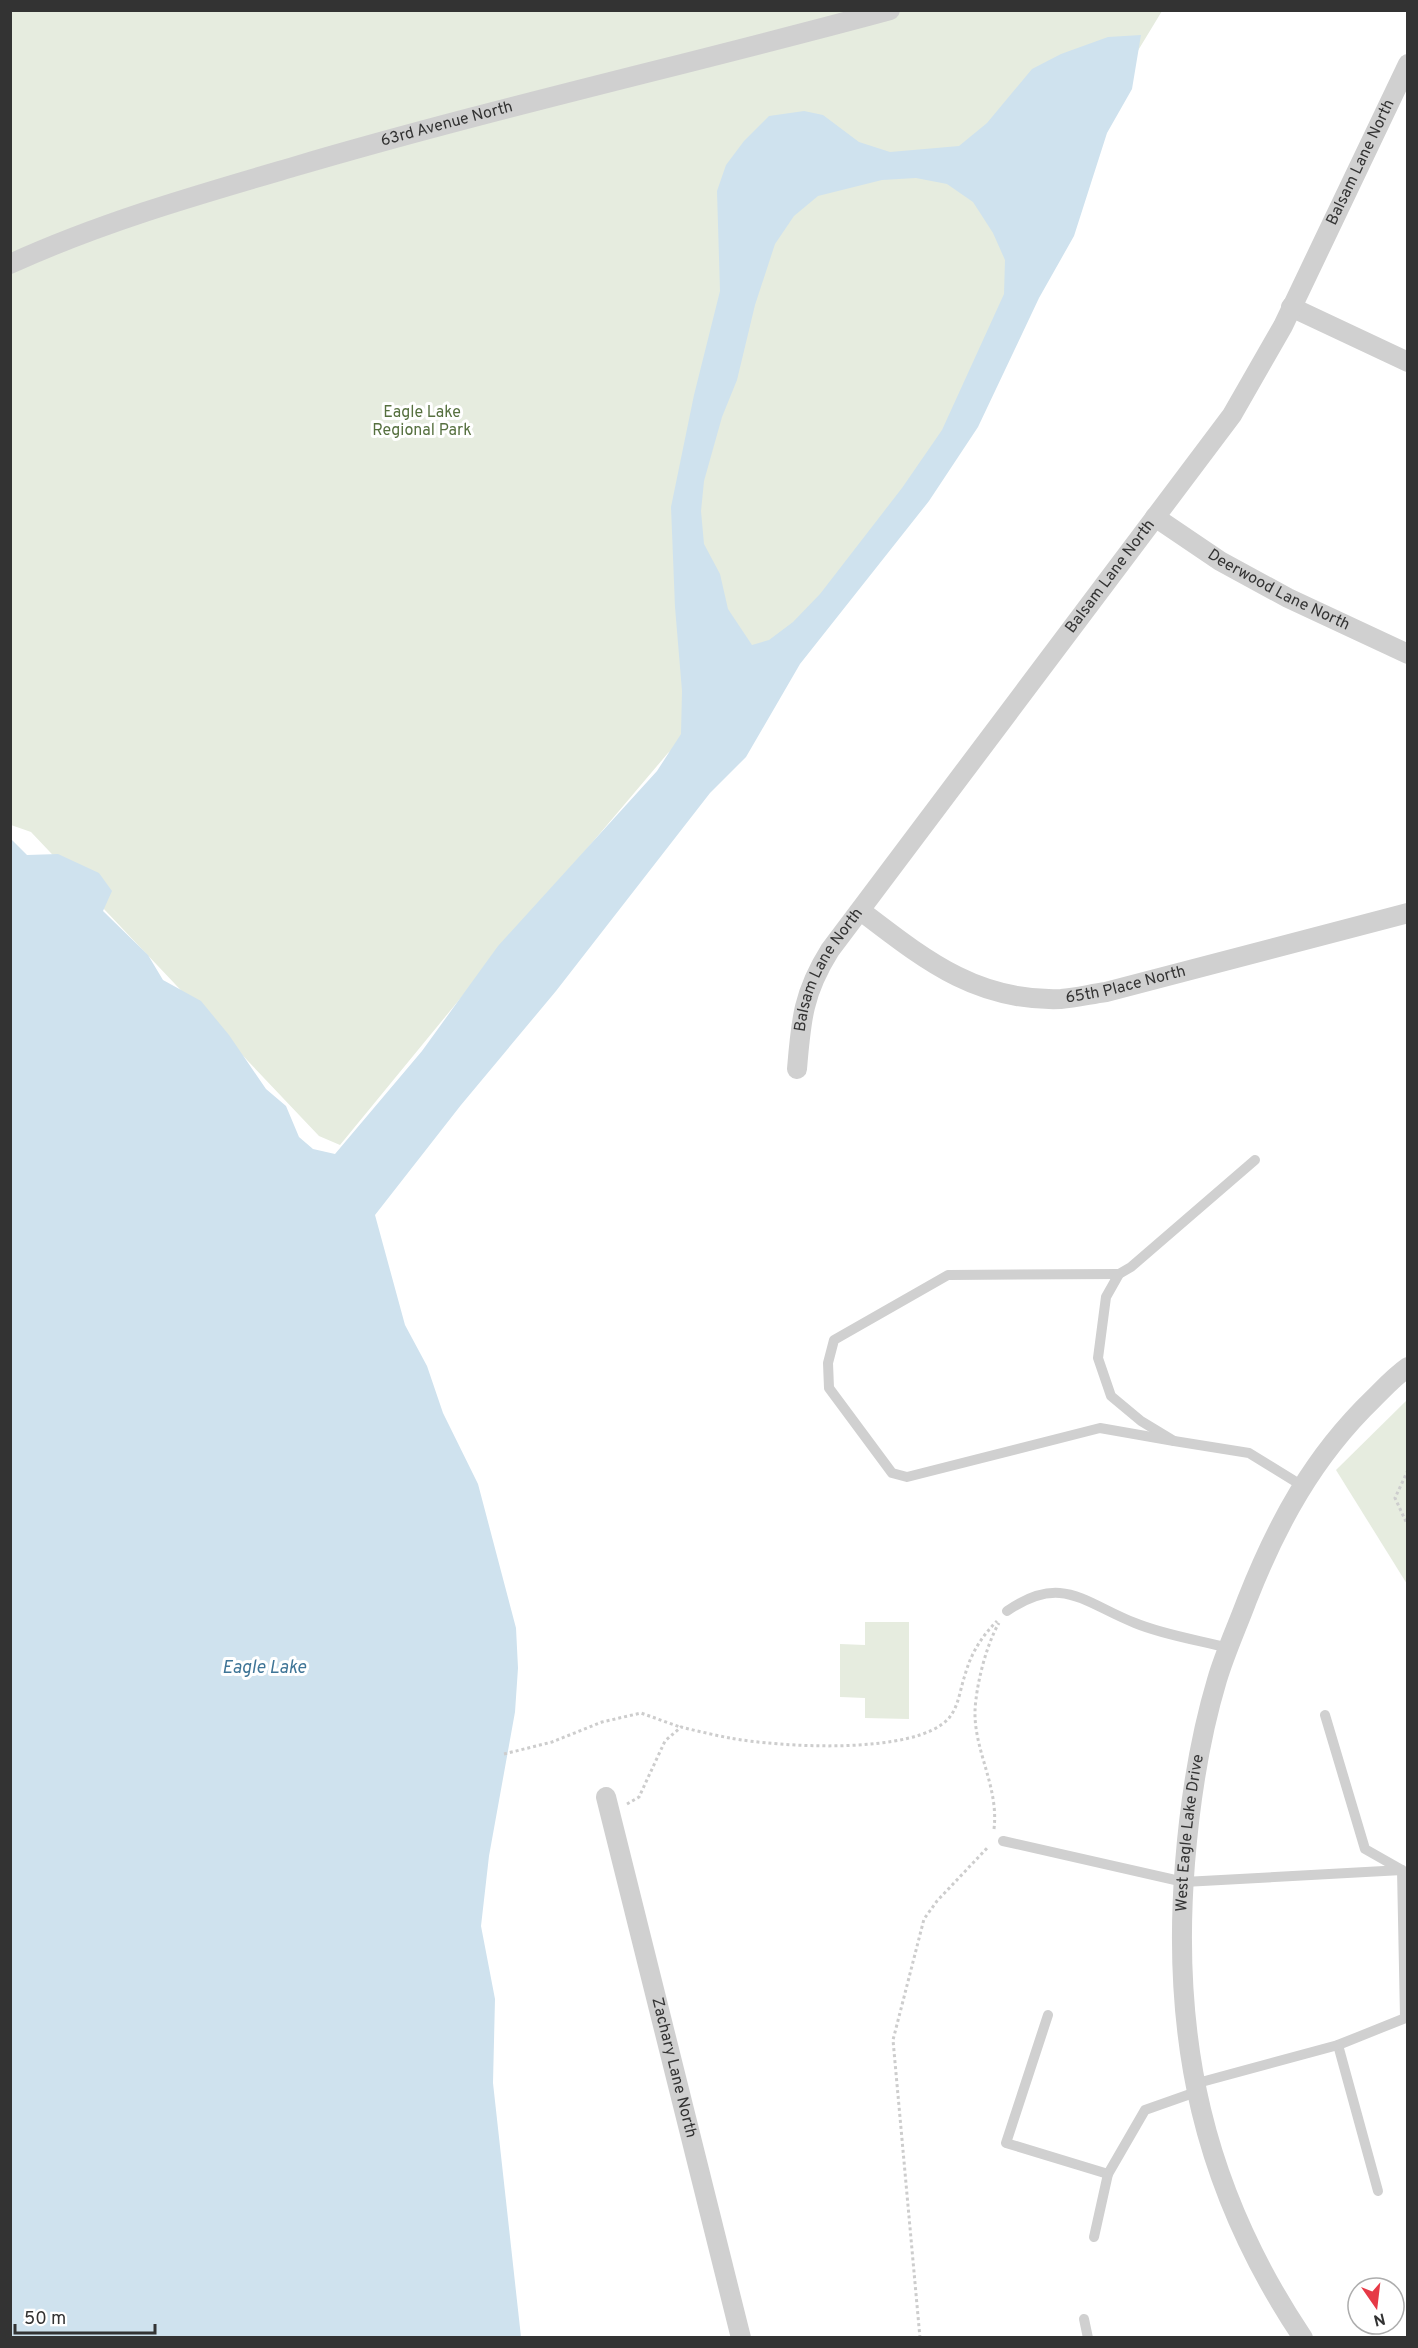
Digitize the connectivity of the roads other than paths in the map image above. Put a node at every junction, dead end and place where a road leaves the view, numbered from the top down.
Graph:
1 (890, 10) edge
2 (1407, 68) edge
3 (10, 264) edge
4 (1291, 307) junction
5 (1407, 362) edge
6 (1155, 517) junction
7 (1407, 654) edge
8 (861, 911) junction
9 (1407, 913) edge
10 (797, 1069) dead end
11 (1255, 1160) dead end
12 (1119, 1274) junction
13 (1407, 1367) edge
14 (1174, 1441) junction
15 (1302, 1485) junction
16 (1007, 1611) road end
17 (1229, 1648) junction
18 (1325, 1715) dead end
19 (608, 1805) road end
20 (1003, 1841) dead end
21 (1402, 1870) junction
22 (1184, 1882) junction
23 (1048, 2014) dead end
24 (1406, 2017) edge
25 (1338, 2045) junction
26 (1195, 2088) junction
27 (1108, 2174) junction
28 (1378, 2191) dead end
29 (1094, 2237) dead end
30 (1084, 2319) dead end
31 (741, 2337) edge
32 (1088, 2337) edge
33 (1303, 2337) edge

1 - 3 street, 63rd Avenue North
2 - 4 street, Balsam Lane North
4 - 5 street
4 - 6 street, Balsam Lane North
6 - 7 street, Deerwood Lane North
6 - 8 street, Balsam Lane North
8 - 9 street, 65th Place North
8 - 10 street, Balsam Lane North
11 - 12 lane
12 - 14 lane
12 - 14 lane
13 - 15 street, West Eagle Lake Drive
14 - 15 lane
15 - 17 street, West Eagle Lake Drive
16 - 17 lane
17 - 22 street, West Eagle Lake Drive
18 - 21 lane
19 - 31 street, Zachary Lane North
20 - 22 lane
21 - 22 lane
21 - 24 lane
22 - 26 street, West Eagle Lake Drive
23 - 27 lane
24 - 25 lane
25 - 26 lane
25 - 28 lane
26 - 27 lane
26 - 33 street, West Eagle Lake Drive
27 - 29 lane
30 - 32 lane

